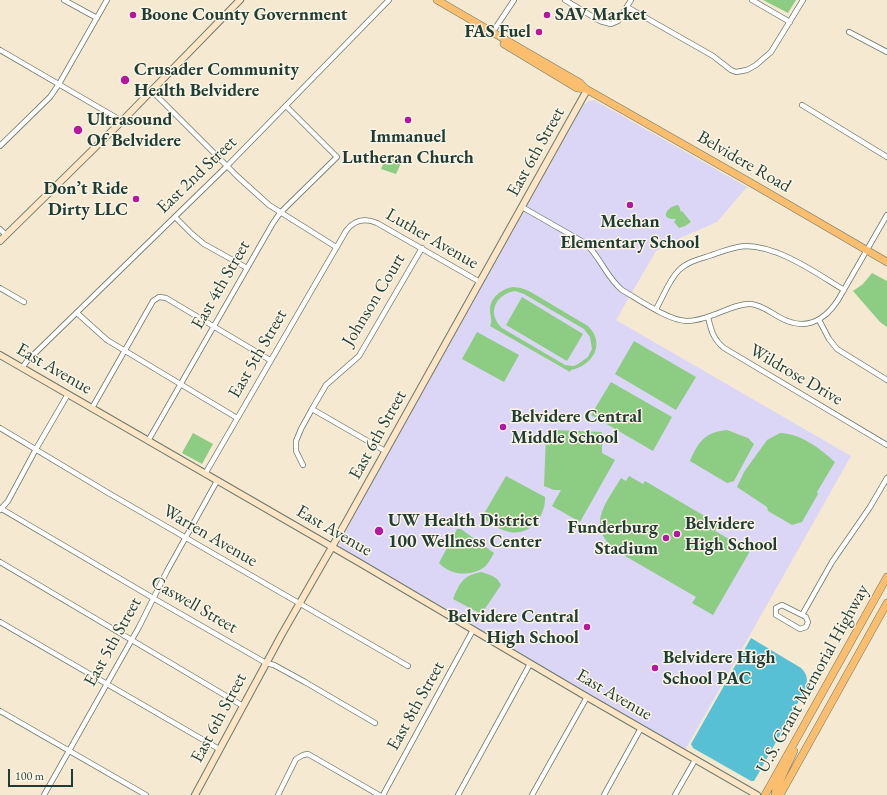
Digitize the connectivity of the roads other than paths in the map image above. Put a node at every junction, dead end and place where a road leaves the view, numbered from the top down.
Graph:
1 (64, 0) edge
2 (107, 0) edge
3 (240, 0) edge
4 (389, 0) edge
5 (437, 0) edge
6 (514, 0) edge
7 (565, 0) edge
8 (631, 0) edge
9 (752, 0) edge
10 (803, 0) edge
11 (627, 7) junction
12 (97, 18) junction
13 (790, 22) junction
14 (849, 32) dead end
15 (492, 33) junction
16 (0, 50) edge
17 (887, 52) edge
18 (59, 84) junction
19 (152, 90) junction
20 (587, 90) junction
21 (802, 105) dead end
22 (286, 106) junction
23 (122, 121) junction
24 (0, 146) edge
25 (887, 157) edge
26 (227, 166) junction
27 (522, 207) junction
28 (280, 213) junction
29 (887, 215) edge
30 (175, 216) junction
31 (0, 229) edge
32 (6, 235) junction
33 (0, 241) edge
34 (336, 247) junction
35 (422, 248) junction
36 (866, 250) junction
37 (887, 262) edge
38 (247, 268) junction
39 (480, 282) junction
40 (0, 288) edge
41 (844, 290) junction
42 (24, 302) dead end
43 (656, 309) junction
44 (76, 313) junction
45 (708, 317) junction
46 (819, 320) junction
47 (214, 327) junction
48 (125, 351) junction
49 (0, 355) edge
50 (270, 360) junction
51 (22, 368) junction
52 (887, 380) edge
53 (181, 384) junction
54 (68, 394) junction
55 (92, 408) junction
56 (312, 409) junction
57 (237, 418) junction
58 (0, 428) edge
59 (148, 441) junction
60 (887, 444) edge
61 (36, 449) junction
62 (385, 452) junction
63 (303, 465) dead end
64 (205, 474) junction
65 (887, 478) edge
66 (217, 481) junction
67 (0, 509) edge
68 (186, 537) junction
69 (332, 547) junction
70 (0, 562) edge
71 (887, 577) edge
72 (153, 598) junction
73 (887, 603) edge
74 (299, 604) junction
75 (802, 615) junction
76 (0, 622) edge
77 (473, 630) junction
78 (132, 640) junction
79 (266, 663) junction
80 (530, 664) junction
81 (408, 666) dead end
82 (107, 684) junction
83 (587, 697) junction
84 (243, 706) junction
85 (0, 711) edge
86 (375, 723) dead end
87 (803, 727) junction
88 (641, 728) junction
89 (220, 749) junction
90 (69, 751) junction
91 (695, 760) junction
92 (44, 795) edge
93 (146, 795) edge
94 (195, 795) edge
95 (278, 795) edge
96 (379, 795) edge
97 (382, 795) edge
98 (458, 795) edge
99 (532, 795) edge
100 (604, 795) edge
101 (675, 795) edge
102 (757, 795) edge
103 (765, 795) edge
104 (775, 795) edge
105 (780, 795) edge

1 - 12 street
2 - 12 street
3 - 19 street
4 - 22 street, East 2nd Street
5 - 15 main road, Belvidere Road
6 - 15 street
7 - 11 street
8 - 11 street
9 - 13 street
10 - 13 street
11 - 13 street
12 - 18 street
14 - 17 street
15 - 20 main road, Belvidere Road
16 - 18 street
18 - 23 street
18 - 24 street
19 - 23 street
19 - 26 street
20 - 27 street, East 6th Street
20 - 36 main road, Belvidere Road
21 - 25 street
22 - 26 street, East 2nd Street
22 - 28 street, East 4th Street
23 - 32 street
26 - 28 street
26 - 30 street, East 2nd Street
27 - 39 street, East 6th Street
27 - 43 street
28 - 34 street
28 - 38 street, East 4th Street
29 - 36 street
30 - 38 street
30 - 44 street, East 2nd Street
31 - 32 street
32 - 33 street
34 - 35 street, Luther Avenue
34 - 50 street, East 5th Street
35 - 39 street, Luther Avenue
35 - 56 street, Johnson Court
36 - 37 main road, Belvidere Road
36 - 41 street
38 - 47 street, East 4th Street
39 - 62 street, East 6th Street
40 - 42 street
41 - 43 street
41 - 46 street
43 - 45 street
44 - 48 street
44 - 51 street, East 2nd Street
45 - 46 street
45 - 60 street, Wildrose Drive
46 - 52 street
47 - 48 street
47 - 50 street
47 - 53 street, East 4th Street
48 - 53 street
48 - 55 street
49 - 51 street, East Avenue
50 - 57 street, East 5th Street
51 - 54 street, East Avenue
53 - 57 street
53 - 59 street, East 4th Street
54 - 55 street, East Avenue
54 - 61 street
55 - 59 street, East Avenue
56 - 62 street
56 - 63 street, Johnson Court
57 - 64 street, East 5th Street
58 - 61 street, Warren Avenue
59 - 64 street, East Avenue
61 - 67 street
61 - 68 street, Warren Avenue
62 - 69 street, East 6th Street
64 - 66 street, East Avenue
65 - 75 street
66 - 68 street, East 5th Street
66 - 69 street, East Avenue
67 - 72 street, Caswell Street
68 - 72 street, East 5th Street
68 - 74 street, Warren Avenue
69 - 74 street, East 6th Street
69 - 77 street, East Avenue
70 - 78 street
71 - 87 main road, U.S. Grant Memorial Highway
72 - 78 street, East 5th Street
72 - 79 street, Caswell Street
73 - 105 main road, U.S. Grant Memorial Highway
74 - 79 street, East 6th Street
74 - 81 street, Warren Avenue
75 - 75 street
76 - 82 street
77 - 80 street, East Avenue
77 - 97 street, East 8th Street
78 - 82 street, East 5th Street
78 - 84 street
79 - 84 street, East 6th Street
79 - 86 street, Caswell Street
80 - 83 street, East Avenue
80 - 98 street
82 - 89 street
82 - 90 street, East 5th Street
83 - 88 street, East Avenue
83 - 99 street
84 - 89 street, East 6th Street
85 - 90 street
87 - 103 main road, U.S. Grant Memorial Highway
87 - 104 main road
88 - 91 street, East Avenue
88 - 100 street
89 - 94 street, East 6th Street
90 - 92 street, East 5th Street
90 - 93 street
91 - 101 street
91 - 102 street, East Avenue
95 - 96 street

